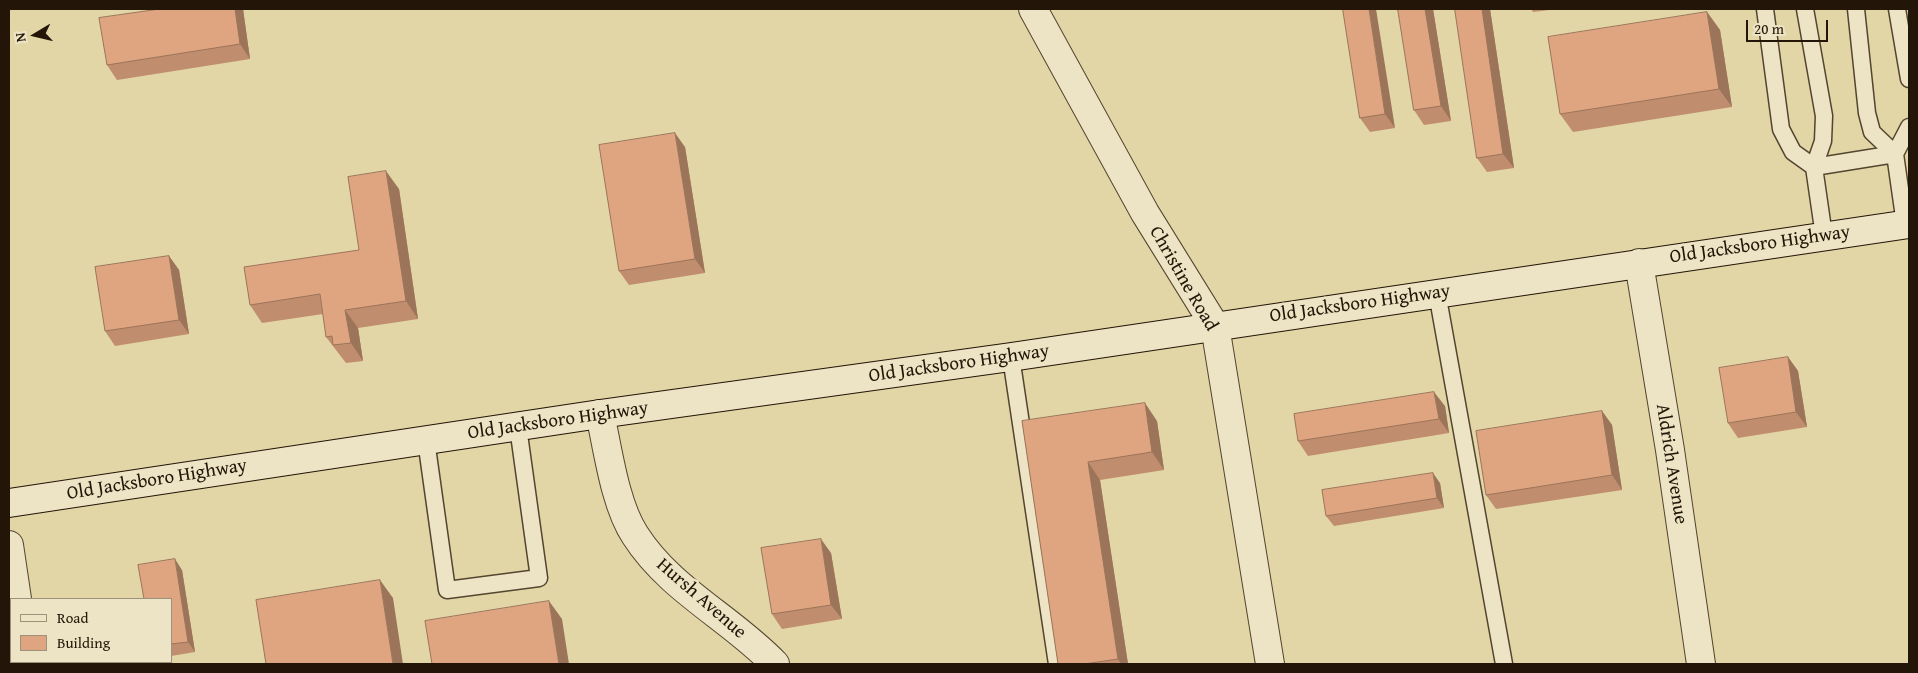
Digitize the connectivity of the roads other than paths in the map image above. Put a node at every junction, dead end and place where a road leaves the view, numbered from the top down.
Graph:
1 (1033, 9) edge
2 (1765, 9) edge
3 (1805, 9) edge
4 (1856, 9) edge
5 (1898, 9) edge
6 (1909, 79) edge
7 (1909, 127) edge
8 (1895, 154) junction
9 (1814, 167) junction
10 (1907, 224) edge
11 (1824, 236) junction
12 (1640, 263) junction
13 (1437, 293) junction
14 (1215, 326) junction
15 (1011, 357) junction
16 (600, 414) junction
17 (518, 426) junction
18 (426, 440) junction
19 (9, 502) edge
20 (9, 545) edge
21 (17, 598) edge
22 (775, 664) edge
23 (1057, 664) edge
24 (1270, 664) edge
25 (1504, 664) edge
26 (1701, 664) edge

1 - 14 main road, Christine Road
2 - 9 lane
3 - 9 lane
4 - 8 lane
5 - 6 lane
7 - 8 lane
8 - 9 lane
8 - 10 lane
9 - 11 lane
10 - 11 main road, Old Jacksboro Highway
11 - 12 main road, Old Jacksboro Highway
12 - 13 main road, Old Jacksboro Highway
12 - 26 main road, Aldrich Avenue
13 - 14 main road, Old Jacksboro Highway
13 - 25 lane
14 - 15 main road, Old Jacksboro Highway
14 - 24 main road, Christine Road
15 - 16 main road, Old Jacksboro Highway
15 - 23 lane
16 - 17 main road, Old Jacksboro Highway
16 - 22 main road, Hursh Avenue
17 - 18 main road, Old Jacksboro Highway
17 - 18 lane
18 - 19 main road, Old Jacksboro Highway
20 - 21 main road

